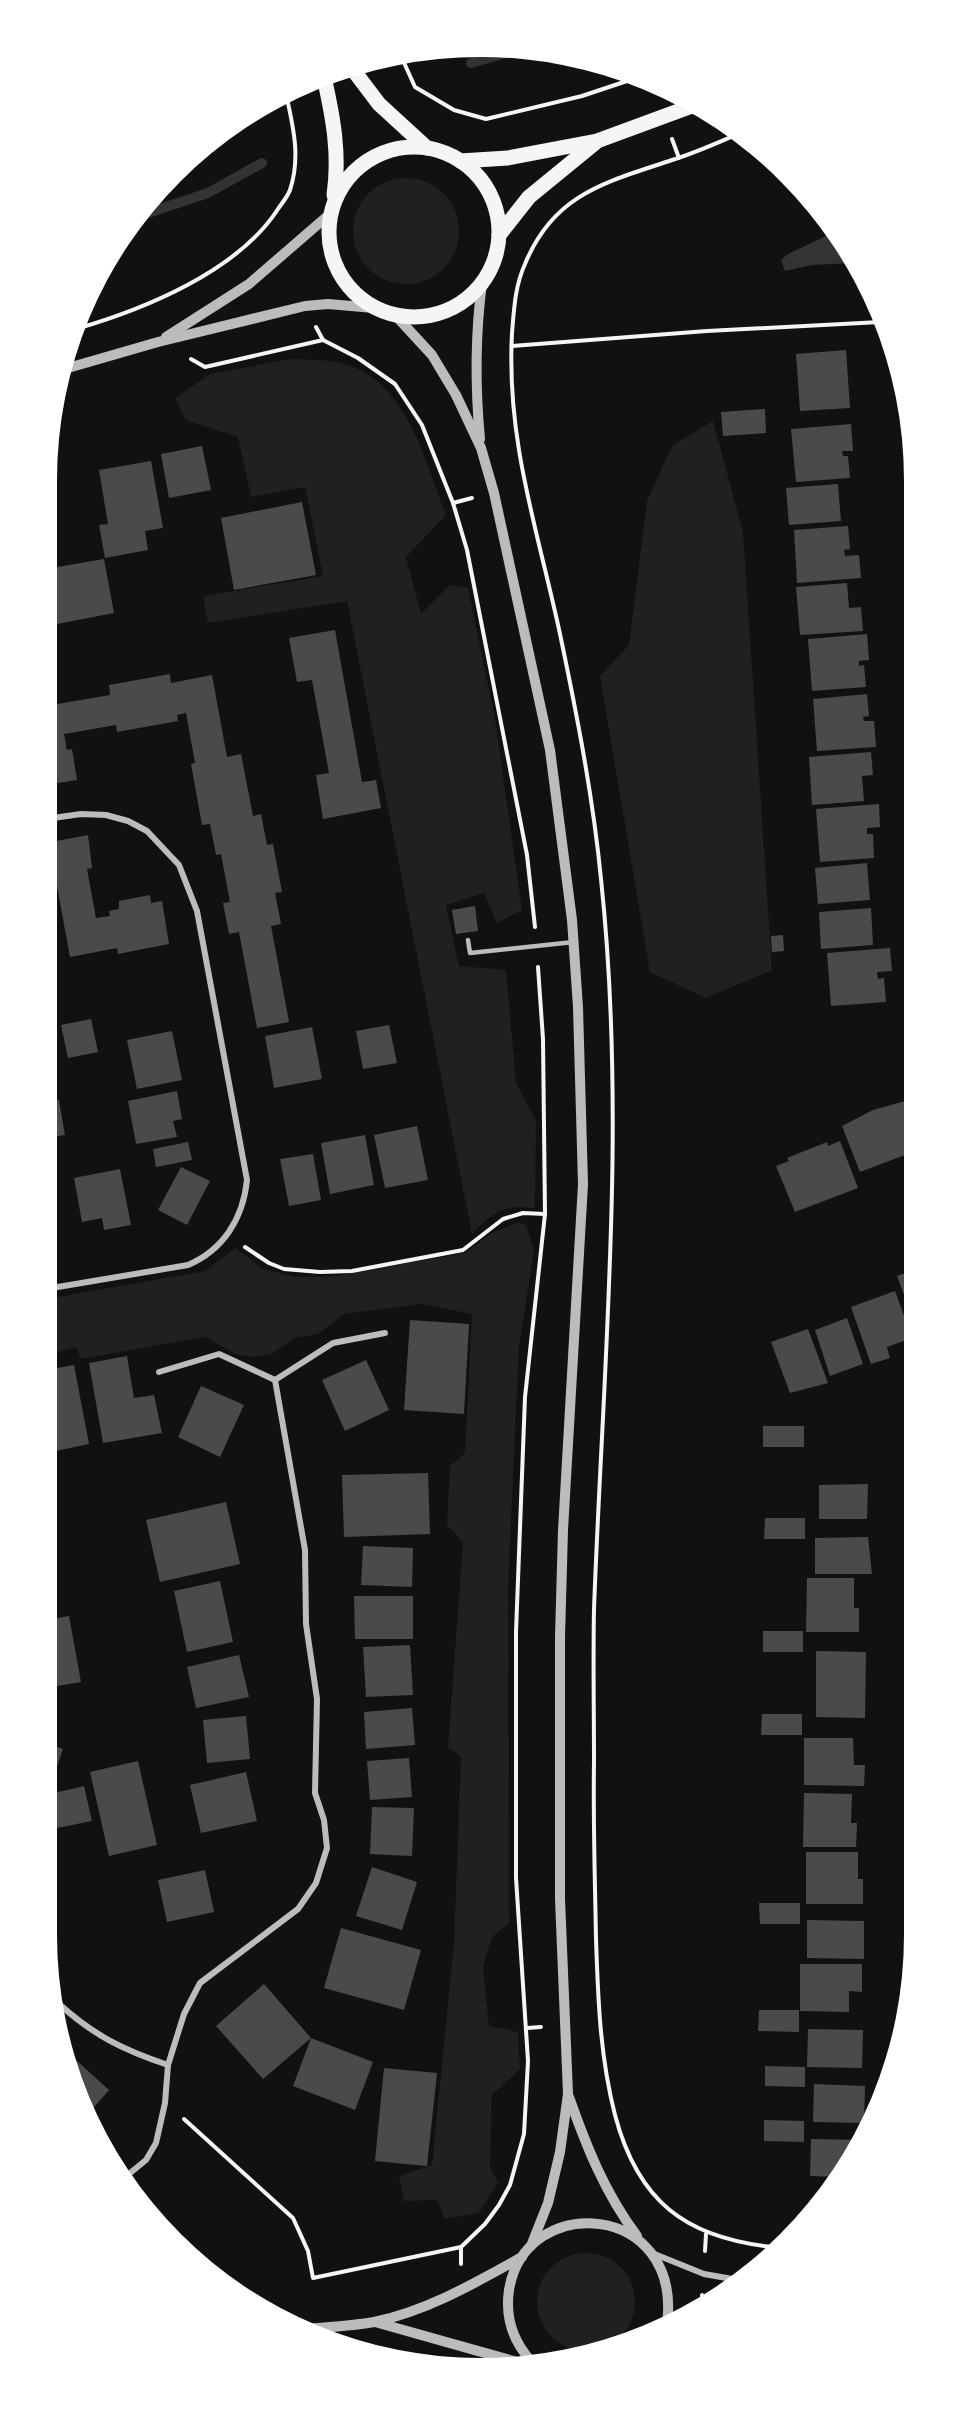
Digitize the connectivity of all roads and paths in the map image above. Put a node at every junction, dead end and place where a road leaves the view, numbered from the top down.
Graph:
1 (405, 64) edge
2 (357, 75) edge
3 (624, 82) edge
4 (326, 86) edge
5 (288, 104) edge
6 (684, 109) edge
7 (729, 138) edge
8 (597, 141) junction
9 (427, 148) junction
10 (460, 161) junction
11 (331, 210) junction
12 (499, 235) junction
13 (482, 283) junction
14 (374, 308) junction
15 (396, 316) junction
16 (874, 322) edge
17 (86, 326) edge
18 (158, 342) junction
19 (512, 346) junction
20 (72, 367) edge
21 (205, 367) dead end
22 (481, 448) junction
23 (525, 485) dead end
24 (57, 817) edge
25 (468, 939) dead end
26 (573, 942) junction
27 (537, 946) junction
28 (545, 1214) junction
29 (240, 1244) dead end
30 (57, 1287) edge
31 (385, 1333) dead end
32 (159, 1372) dead end
33 (275, 1380) junction
34 (64, 2008) edge
35 (599, 2022) dead end
36 (168, 2064) junction
37 (568, 2094) junction
38 (165, 2103) junction
39 (130, 2173) edge
40 (639, 2240) junction
41 (531, 2246) junction
42 (767, 2246) edge
43 (652, 2252) junction
44 (522, 2257) junction
45 (727, 2278) edge
46 (668, 2314) edge
47 (375, 2322) junction
48 (323, 2328) edge
49 (526, 2355) edge
50 (500, 2357) edge

1 - 3 path
2 - 9 main road
4 - 11 main road
5 - 17 path
6 - 8 main road
7 - 19 path
8 - 10 main road
8 - 12 main road
9 - 10 main road
9 - 11 main road
10 - 12 main road
11 - 14 main road
11 - 18 street
12 - 13 main road
13 - 15 main road
13 - 22 street
14 - 15 main road
14 - 18 street
15 - 22 street
16 - 19 path
18 - 20 street
19 - 23 path
21 - 27 path
22 - 26 street
24 - 30 street
25 - 27 lane
26 - 27 lane
26 - 37 street
27 - 28 path
28 - 29 path
28 - 38 path
31 - 33 street
32 - 33 street
33 - 36 street
34 - 36 street
35 - 42 path
36 - 38 street
37 - 40 street
37 - 41 street
38 - 39 street
40 - 41 street
40 - 43 street
41 - 44 street
43 - 45 street
43 - 46 street
44 - 47 street
44 - 49 street
47 - 48 street
47 - 50 street

